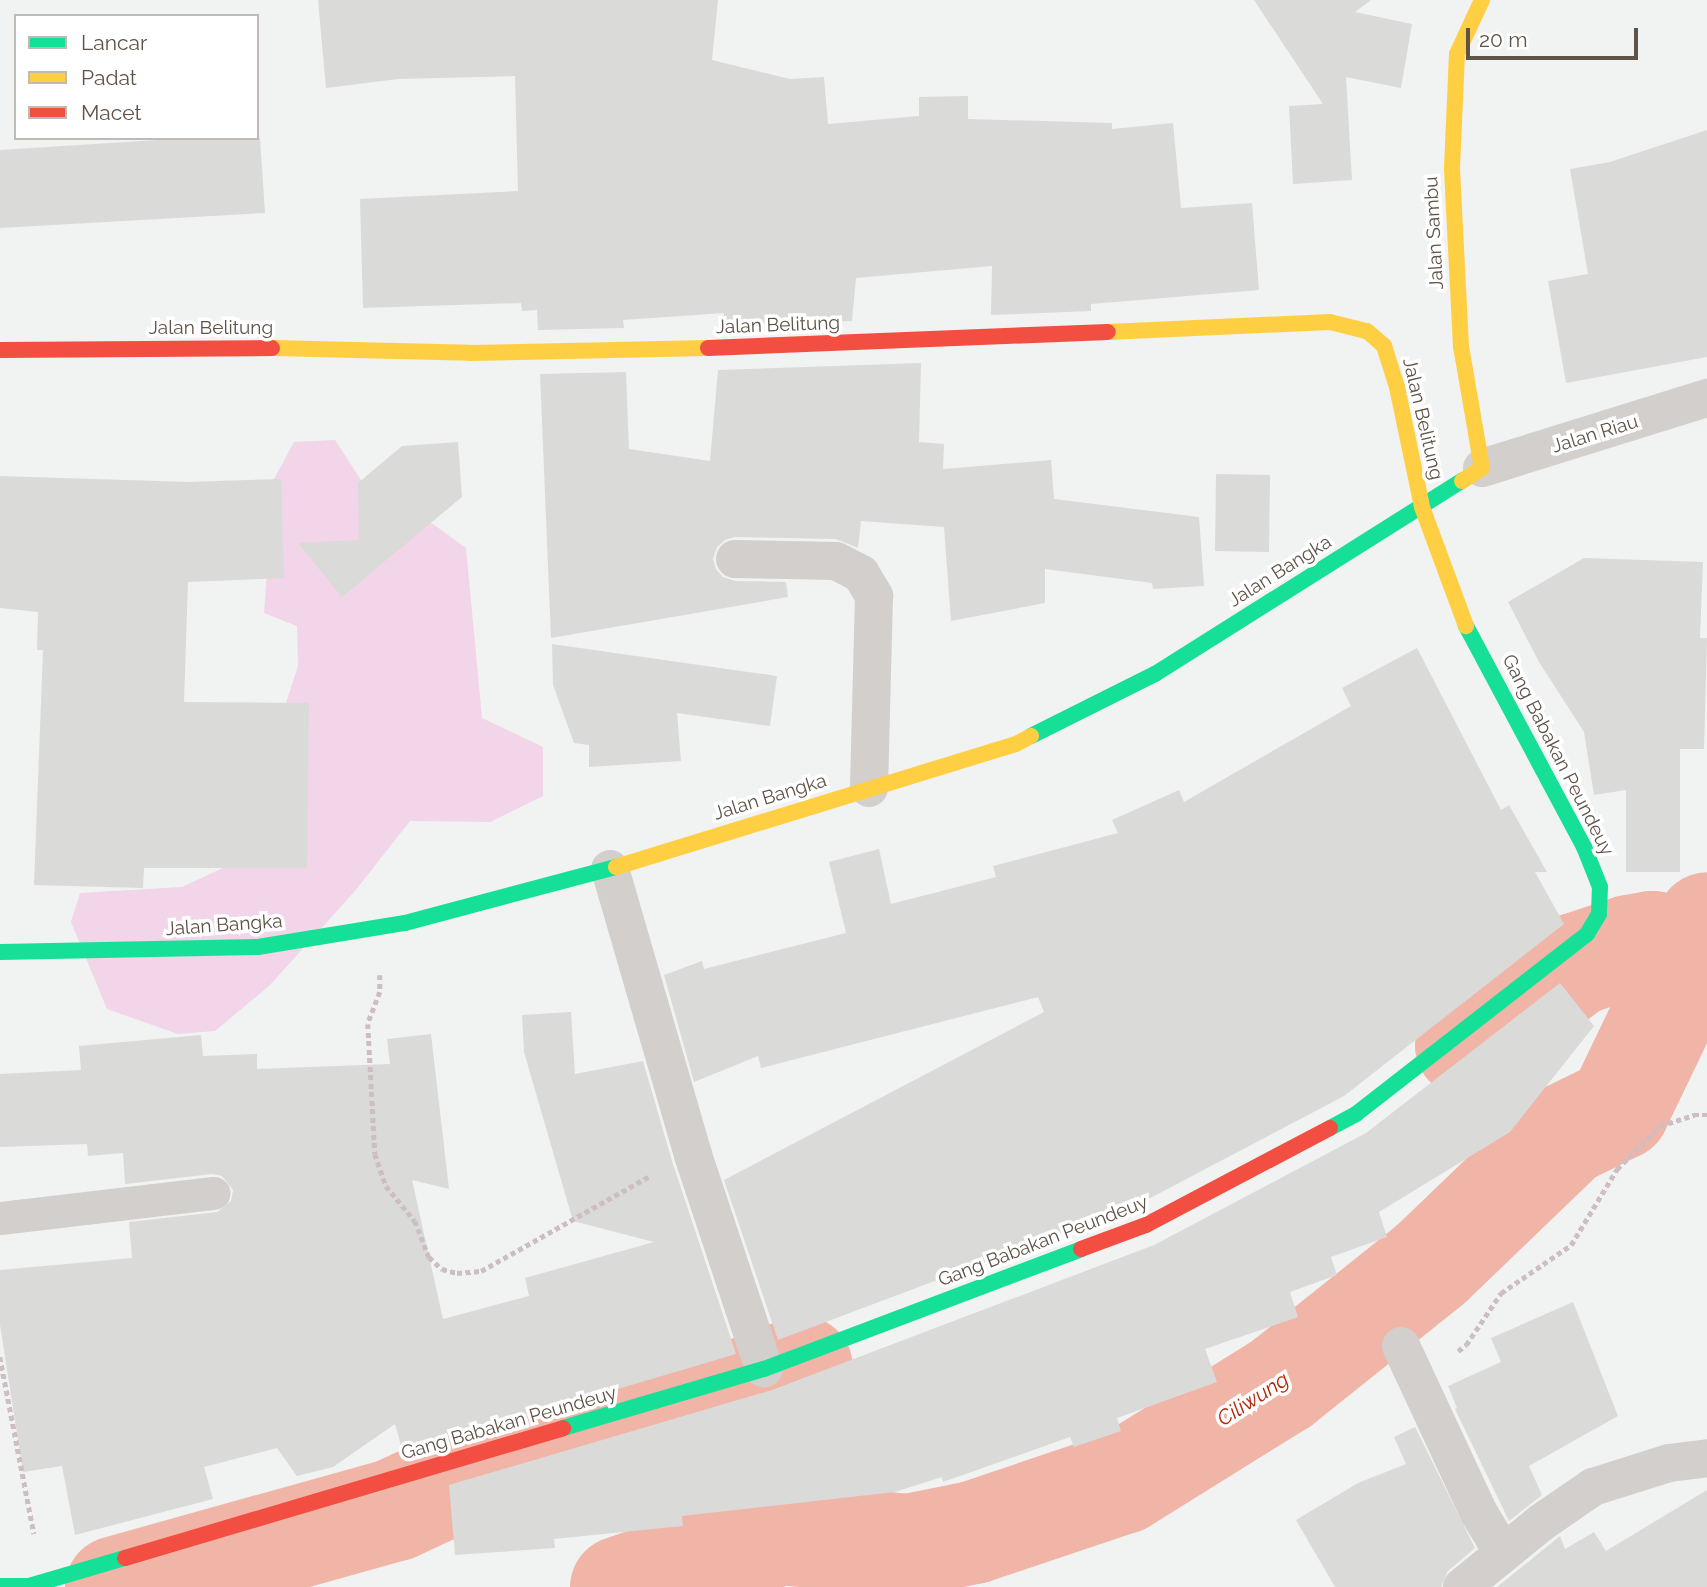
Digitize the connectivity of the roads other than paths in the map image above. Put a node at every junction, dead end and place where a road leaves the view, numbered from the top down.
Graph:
1 (1482, 0) edge
2 (0, 349) edge
3 (1707, 398) edge
4 (1482, 468) junction
5 (1422, 507) junction
6 (735, 559) dead end
7 (869, 788) junction
8 (610, 869) junction
9 (0, 952) edge
10 (214, 1193) dead end
11 (0, 1219) edge
12 (1401, 1346) road end
13 (764, 1369) junction
14 (1707, 1458) edge
15 (1503, 1553) junction
16 (0, 1586) edge
17 (30, 1586) edge
18 (1462, 1587) edge

1 - 4 street, Jalan Sambu
2 - 5 street, Jalan Belitung
3 - 4 street, Jalan Riau
4 - 5 street, Jalan Bangka
5 - 7 street, Jalan Bangka
5 - 13 street, Gang Babakan Peundeuy
6 - 7 street
7 - 8 street, Jalan Bangka
8 - 9 street, Jalan Bangka
8 - 13 street
10 - 11 lane
12 - 15 street
13 - 17 street, Gang Babakan Peundeuy
14 - 15 street
15 - 18 street
16 - 17 street, Gang Babakan Peundeuy

